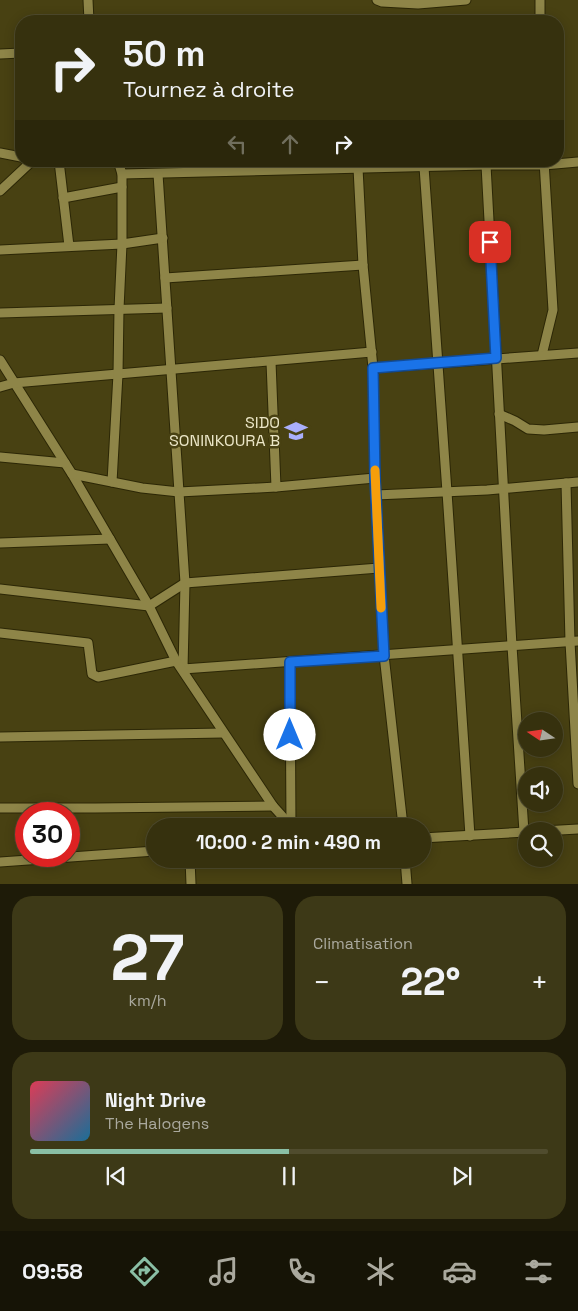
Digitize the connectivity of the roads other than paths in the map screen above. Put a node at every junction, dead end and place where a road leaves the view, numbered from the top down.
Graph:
1 (88, 0) edge
2 (377, 0) edge
3 (466, 0) edge
4 (540, 0) edge
5 (418, 2) edge
6 (89, 15) edge
7 (540, 15) edge
8 (15, 53) edge
9 (0, 54) edge
10 (0, 153) edge
11 (15, 156) edge
12 (564, 162) edge
13 (578, 162) edge
14 (26, 167) edge
15 (58, 167) edge
16 (120, 167) edge
17 (445, 167) edge
18 (486, 167) edge
19 (544, 167) edge
20 (358, 168) junction
21 (424, 168) junction
22 (122, 174) junction
23 (158, 174) junction
24 (122, 187) junction
25 (0, 191) edge
26 (63, 198) junction
27 (162, 238) junction
28 (122, 244) junction
29 (69, 246) junction
30 (0, 250) edge
31 (363, 265) junction
32 (165, 278) junction
33 (167, 308) junction
34 (119, 309) junction
35 (0, 313) edge
36 (372, 352) junction
37 (578, 353) edge
38 (542, 355) junction
39 (496, 358) junction
40 (0, 360) edge
41 (271, 362) junction
42 (438, 364) junction
43 (373, 368) junction
44 (171, 370) junction
45 (118, 374) junction
46 (14, 384) junction
47 (0, 387) edge
48 (499, 414) junction
49 (578, 427) edge
50 (0, 457) edge
51 (65, 462) junction
52 (72, 474) junction
53 (375, 478) junction
54 (112, 482) junction
55 (578, 482) edge
56 (566, 483) junction
57 (276, 487) junction
58 (503, 488) junction
59 (180, 492) junction
60 (447, 492) junction
61 (376, 494) junction
62 (110, 539) junction
63 (0, 543) edge
64 (379, 568) junction
65 (185, 583) junction
66 (0, 589) edge
67 (149, 606) junction
68 (0, 633) edge
69 (574, 641) edge
70 (512, 646) junction
71 (458, 650) junction
72 (384, 656) junction
73 (176, 661) junction
74 (290, 662) junction
75 (183, 669) junction
76 (223, 733) junction
77 (0, 737) edge
78 (578, 784) edge
79 (273, 806) junction
80 (0, 808) edge
81 (284, 818) edge
82 (291, 818) edge
83 (402, 818) edge
84 (524, 822) edge
85 (578, 829) edge
86 (563, 830) edge
87 (518, 833) edge
88 (470, 836) junction
89 (431, 838) edge
90 (146, 852) edge
91 (0, 862) edge
92 (190, 868) edge
93 (406, 868) edge
94 (191, 884) edge
95 (407, 884) edge

1 - 6 street
2 - 5 street
3 - 5 street
4 - 7 street
8 - 9 street
10 - 11 street
12 - 13 street
14 - 25 street
15 - 26 street
16 - 22 street
17 - 21 street
18 - 39 street
19 - 38 street
20 - 21 street
20 - 23 street
20 - 31 street
21 - 42 street
22 - 23 street
22 - 24 street
23 - 27 street
24 - 26 street
24 - 28 street
26 - 29 street
27 - 28 street
27 - 32 street
28 - 29 street
28 - 34 street
29 - 30 street
31 - 32 street
31 - 36 street
32 - 33 street
33 - 34 street
33 - 44 street
34 - 35 street
34 - 45 street
36 - 41 street
36 - 43 street
37 - 38 street
38 - 39 street
39 - 42 street
39 - 48 street
40 - 46 street
41 - 44 street
41 - 57 street
42 - 43 street
42 - 60 street
43 - 53 street
44 - 45 street
44 - 59 street
45 - 46 street
45 - 54 street
46 - 47 street
46 - 51 street
48 - 49 street
48 - 58 street
50 - 51 street
51 - 52 street
52 - 54 street
52 - 62 street
53 - 57 street
53 - 61 street
54 - 59 street
55 - 56 street
56 - 58 street
56 - 69 street
57 - 59 street
58 - 60 street
58 - 70 street
59 - 65 street
60 - 61 street
60 - 71 street
61 - 64 street
62 - 63 street
62 - 67 street
64 - 65 street
64 - 72 street
65 - 67 street
65 - 75 street
66 - 67 street
67 - 73 street
68 - 73 street
69 - 70 street
69 - 78 street
70 - 71 street
70 - 84 street
71 - 72 street
71 - 88 street
72 - 74 street
72 - 83 street
73 - 75 street
74 - 75 street
74 - 82 street
75 - 76 street
76 - 77 street
76 - 79 street
79 - 80 street
79 - 81 street
85 - 86 street
87 - 88 street
88 - 89 street
90 - 91 street
92 - 94 street
93 - 95 street

